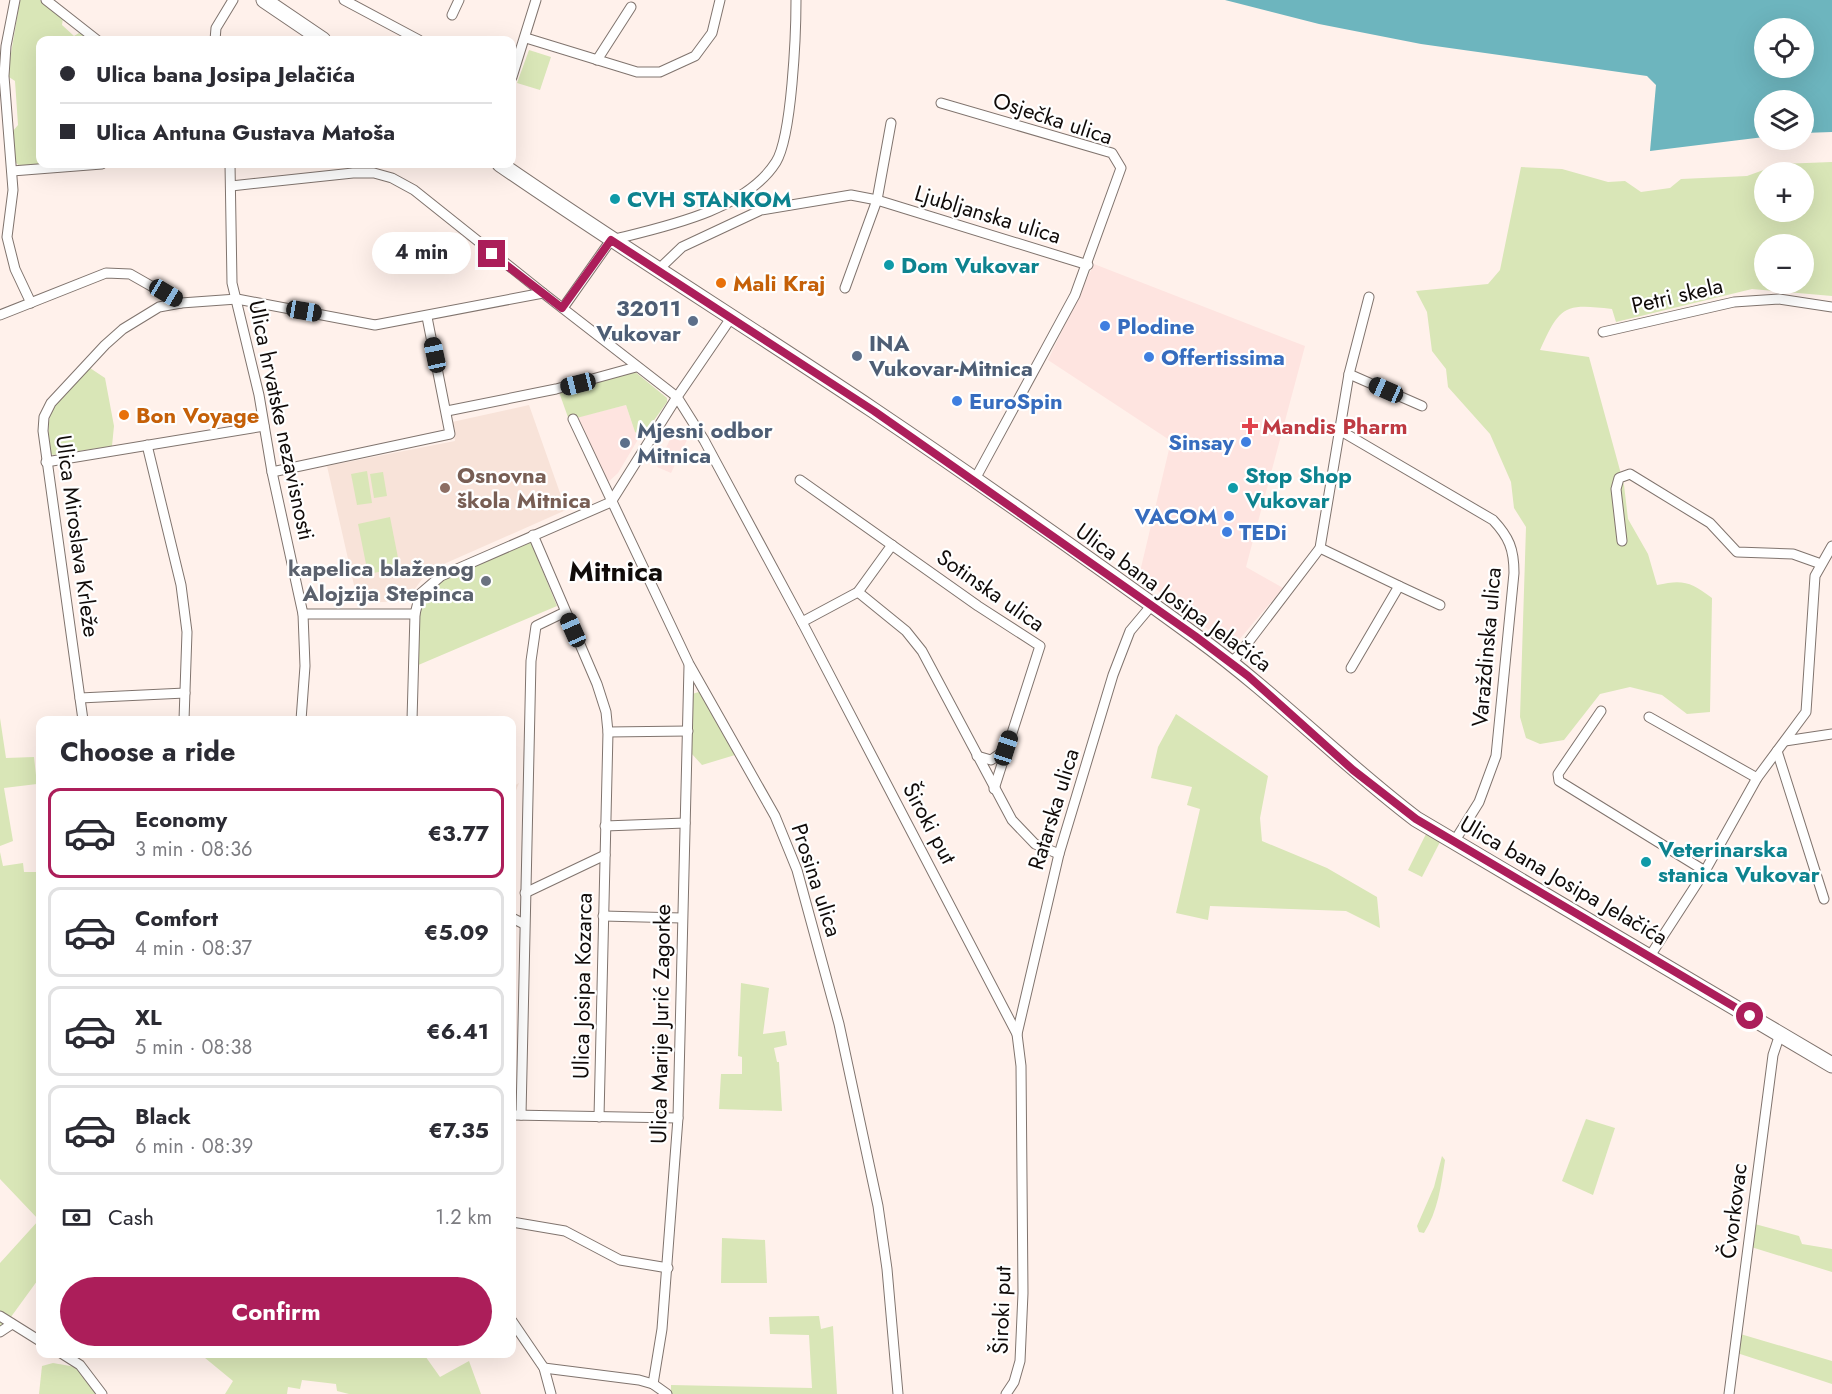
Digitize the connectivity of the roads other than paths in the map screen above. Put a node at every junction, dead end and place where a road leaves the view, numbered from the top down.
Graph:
1 (15, 0) edge
2 (46, 0) edge
3 (233, 0) edge
4 (264, 0) edge
5 (344, 0) edge
6 (459, 0) edge
7 (536, 0) edge
8 (720, 0) edge
9 (796, 0) edge
10 (631, 7) dead end
11 (452, 15) dead end
12 (92, 36) edge
13 (215, 36) edge
14 (317, 36) edge
15 (412, 36) edge
16 (526, 38) junction
17 (597, 60) junction
18 (516, 66) edge
19 (941, 103) dead end
20 (891, 123) dead end
21 (51, 168) edge
22 (230, 168) edge
23 (506, 168) edge
24 (12, 171) junction
25 (231, 186) junction
26 (877, 200) junction
27 (4, 223) edge
28 (611, 240) junction
29 (1088, 264) junction
30 (658, 270) junction
31 (844, 288) dead end
32 (543, 293) junction
33 (1369, 297) dead end
34 (237, 299) junction
35 (31, 303) junction
36 (181, 303) junction
37 (1832, 307) edge
38 (562, 308) junction
39 (0, 315) edge
40 (427, 317) junction
41 (731, 318) junction
42 (1603, 332) dead end
43 (636, 366) junction
44 (1349, 374) junction
45 (677, 397) junction
46 (1422, 406) dead end
47 (447, 411) junction
48 (573, 419) dead end
49 (264, 426) junction
50 (1341, 431) junction
51 (147, 446) junction
52 (46, 462) junction
53 (272, 472) junction
54 (800, 480) dead end
55 (974, 481) junction
56 (611, 502) junction
57 (533, 535) junction
58 (1622, 541) dead end
59 (892, 545) junction
60 (1832, 546) edge
61 (1320, 548) junction
62 (1821, 564) junction
63 (1399, 586) junction
64 (858, 592) junction
65 (1440, 605) dead end
66 (1151, 606) junction
67 (564, 612) junction
68 (303, 614) junction
69 (415, 614) junction
70 (802, 622) junction
71 (1230, 662) junction
72 (689, 664) junction
73 (1351, 668) dead end
74 (185, 693) junction
75 (80, 698) junction
76 (1601, 711) dead end
77 (82, 716) edge
78 (184, 716) edge
79 (301, 716) edge
80 (412, 716) edge
81 (1649, 717) dead end
82 (688, 731) junction
83 (608, 732) junction
84 (1832, 734) edge
85 (1785, 741) junction
86 (1006, 748) junction
87 (1777, 751) junction
88 (977, 756) junction
89 (1757, 778) junction
90 (994, 789) junction
91 (685, 823) junction
92 (606, 825) junction
93 (1454, 843) junction
94 (1059, 854) junction
95 (605, 855) junction
96 (1705, 870) junction
97 (525, 893) junction
98 (1824, 899) dead end
99 (603, 916) junction
100 (682, 918) junction
101 (516, 920) edge
102 (524, 924) junction
103 (1650, 956) junction
104 (1017, 1034) junction
105 (1780, 1034) junction
106 (1832, 1065) edge
107 (516, 1115) edge
108 (598, 1118) junction
109 (678, 1118) junction
110 (516, 1223) edge
111 (668, 1268) junction
112 (0, 1316) edge
113 (12, 1324) junction
114 (516, 1327) edge
115 (0, 1332) edge
116 (36, 1339) edge
117 (69, 1358) edge
118 (544, 1368) junction
119 (653, 1384) junction
120 (102, 1394) edge
121 (551, 1394) edge
122 (667, 1394) edge
123 (898, 1394) edge
124 (1006, 1394) edge
125 (1729, 1394) edge

1 - 24 street
2 - 12 street
3 - 13 street
4 - 14 main road
5 - 15 street
6 - 11 street
7 - 16 street
8 - 17 street
9 - 28 street
10 - 17 street
16 - 17 street
16 - 18 street
19 - 29 street, Osječka ulica
20 - 26 street
21 - 24 street
22 - 25 street, Ulica hrvatske nezavisnosti
23 - 28 main road, Ulica bana Josipa Jelačića
24 - 27 street
25 - 32 street
25 - 34 street, Ulica hrvatske nezavisnosti
26 - 29 street, Ljubljanska ulica
26 - 30 street, Ljubljanska ulica
26 - 31 street
27 - 35 street
28 - 30 main road, Ulica bana Josipa Jelačića
28 - 38 street
29 - 55 street, Osječka ulica
30 - 41 main road, Ulica bana Josipa Jelačića
32 - 38 street
32 - 40 street, Ulica Miroslava Krleže
33 - 44 street
34 - 36 street, Ulica Miroslava Krleže
34 - 40 street, Ulica Miroslava Krleže
34 - 49 street, Ulica hrvatske nezavisnosti
35 - 36 street
35 - 39 street
36 - 52 street, Ulica Miroslava Krleže
37 - 42 street, Petri skela
38 - 43 street
40 - 47 street
41 - 45 street
41 - 55 main road, Ulica bana Josipa Jelačića
43 - 45 street
43 - 47 street
44 - 46 street
44 - 50 street
45 - 56 street
45 - 70 street, Široki put
47 - 53 street
48 - 56 street, Prosina ulica
49 - 51 street
49 - 53 street, Ulica hrvatske nezavisnosti
50 - 61 street
50 - 93 street, Varaždinska ulica
51 - 52 street
51 - 74 street
52 - 75 street, Ulica Miroslava Krleže
53 - 68 street, Ulica hrvatske nezavisnosti
54 - 59 street, Sotinska ulica
55 - 66 main road, Ulica bana Josipa Jelačića
56 - 57 street
56 - 72 street, Prosina ulica
57 - 67 street, Ulica Josipa Kozarca
57 - 69 street
58 - 62 street
59 - 64 street
59 - 86 street, Sotinska ulica
60 - 62 street
61 - 63 street
61 - 71 street
62 - 85 street
63 - 65 street
63 - 73 street
64 - 70 street
64 - 88 street
66 - 71 main road, Ulica bana Josipa Jelačića
66 - 94 street, Ratarska ulica
67 - 83 street, Ulica Josipa Kozarca
67 - 97 street
68 - 69 street
68 - 79 street, Ulica hrvatske nezavisnosti
69 - 80 street
70 - 104 street, Široki put
71 - 93 main road, Ulica bana Josipa Jelačića
72 - 82 street, Ulica Marije Jurić Zagorke
72 - 123 street, Prosina ulica
74 - 75 street
74 - 78 street
75 - 77 street, Ulica Miroslava Krleže
76 - 96 street
81 - 89 street
82 - 83 street
82 - 91 street, Ulica Marije Jurić Zagorke
83 - 92 street, Ulica Josipa Kozarca
84 - 85 street
85 - 87 street
86 - 88 street
86 - 90 street, Sotinska ulica
87 - 89 street
87 - 98 street
88 - 90 street
89 - 96 street
90 - 94 street
91 - 92 street
91 - 100 street, Ulica Marije Jurić Zagorke
92 - 95 street, Ulica Josipa Kozarca
93 - 103 main road, Ulica bana Josipa Jelačića
94 - 104 street, Ratarska ulica
95 - 97 street, Ulica Josipa Kozarca
95 - 99 street, Ulica Josipa Kozarca
96 - 103 street
97 - 102 street
99 - 100 street
99 - 108 street, Ulica Josipa Kozarca
100 - 109 street, Ulica Marije Jurić Zagorke
101 - 102 street
102 - 107 street
103 - 105 main road, Ulica bana Josipa Jelačića
104 - 124 street, Široki put
105 - 106 main road, Ulica bana Josipa Jelačića
105 - 125 street, Čvorkovac
107 - 108 street
108 - 109 street
109 - 111 street, Ulica Marije Jurić Zagorke
110 - 111 street
111 - 119 street, Ulica Marije Jurić Zagorke
112 - 113 street
113 - 115 street
113 - 116 street
114 - 118 street
117 - 120 street
118 - 119 street
118 - 121 street
119 - 122 street

